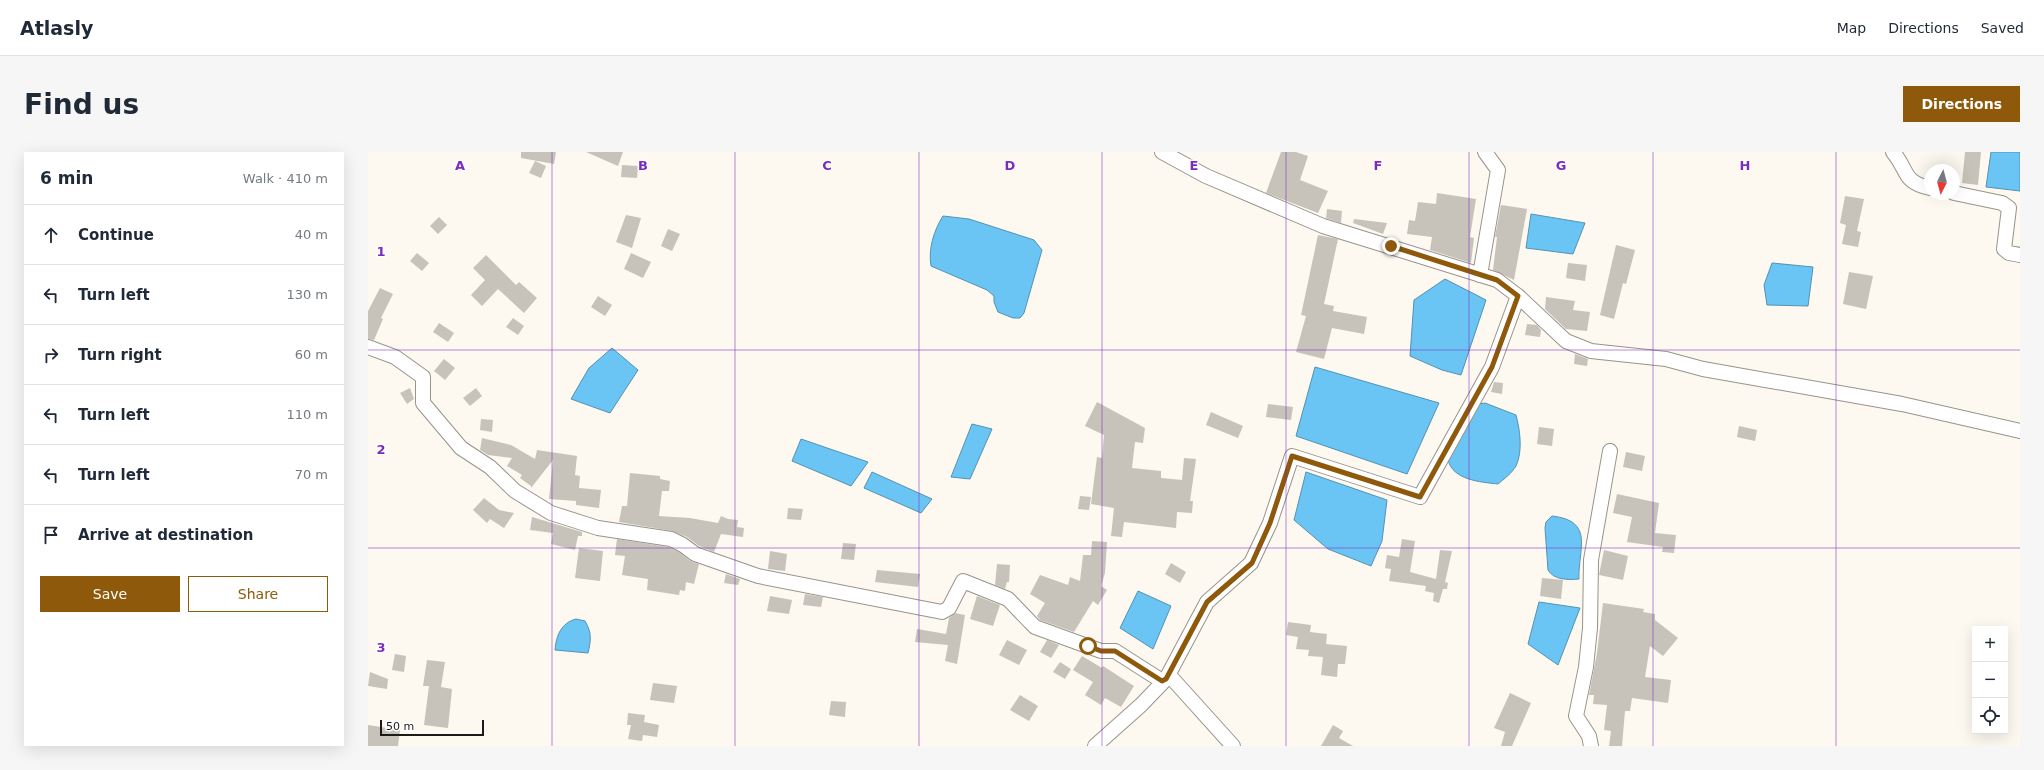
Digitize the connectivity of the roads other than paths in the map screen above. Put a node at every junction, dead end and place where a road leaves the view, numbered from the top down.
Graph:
1 (1162, 152) edge
2 (1485, 152) edge
3 (1893, 152) edge
4 (1924, 186) edge
5 (1960, 194) edge
6 (2020, 255) edge
7 (1480, 275) junction
8 (1518, 296) junction
9 (368, 347) edge
10 (2020, 431) edge
11 (1610, 451) dead end
12 (1165, 678) junction
13 (1095, 746) edge
14 (1233, 746) edge
15 (1592, 746) edge

1 - 7 street
2 - 7 street
3 - 4 street
5 - 6 street
7 - 8 street
8 - 10 street
8 - 12 street
9 - 12 street
11 - 15 street
12 - 13 street
12 - 14 street

